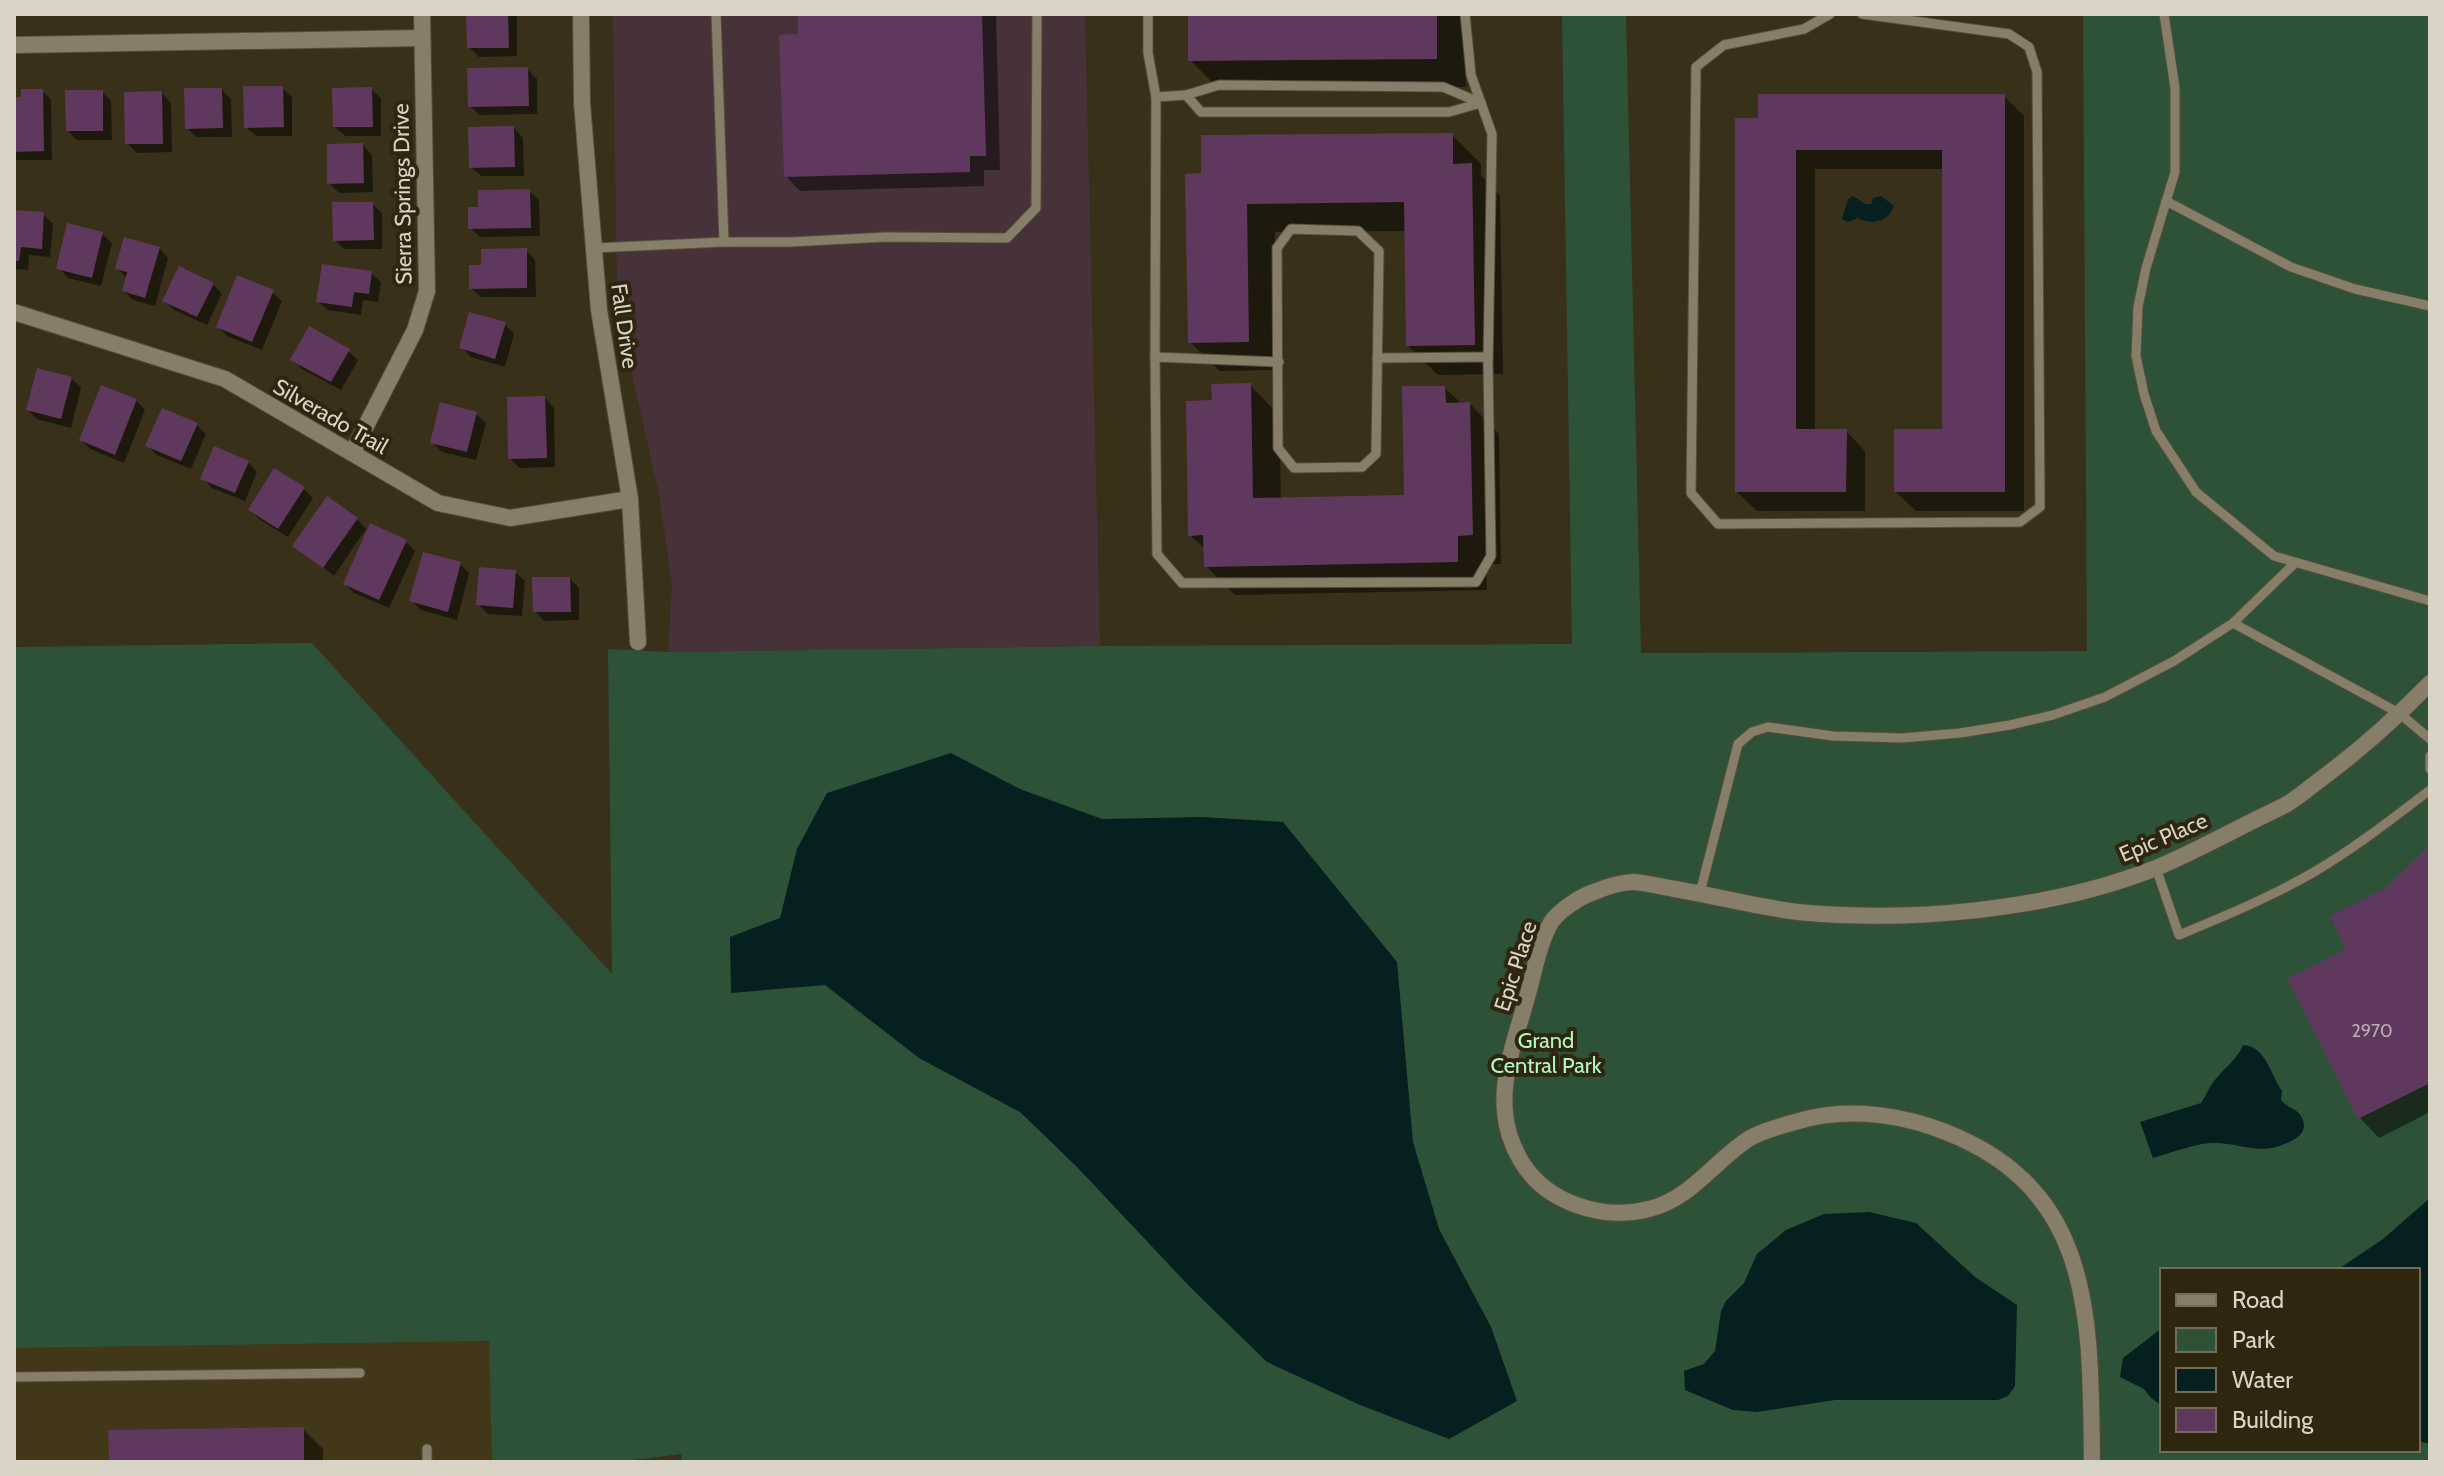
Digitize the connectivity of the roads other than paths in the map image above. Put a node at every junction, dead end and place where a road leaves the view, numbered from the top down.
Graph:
1 (422, 14) edge
2 (581, 14) edge
3 (716, 14) edge
4 (1037, 14) edge
5 (1148, 14) edge
6 (1465, 14) edge
7 (1830, 14) edge
8 (1862, 14) edge
9 (2164, 14) edge
10 (1882, 15) edge
11 (422, 38) junction
12 (14, 45) edge
13 (1186, 95) junction
14 (1156, 97) junction
15 (1481, 103) junction
16 (2166, 201) junction
17 (724, 242) junction
18 (594, 248) junction
19 (2430, 306) edge
20 (14, 312) edge
21 (1155, 357) junction
22 (1488, 357) junction
23 (1377, 358) junction
24 (1279, 362) junction
25 (352, 453) junction
26 (630, 499) junction
27 (2295, 563) junction
28 (2430, 601) edge
29 (2233, 623) junction
30 (638, 642) dead end
31 (2430, 683) edge
32 (2399, 713) junction
33 (2430, 739) edge
34 (2430, 756) edge
35 (2430, 769) edge
36 (2430, 790) edge
37 (2156, 868) junction
38 (1700, 893) junction
39 (360, 1373) dead end
40 (14, 1377) edge
41 (427, 1449) dead end
42 (427, 1462) edge
43 (2092, 1462) edge

1 - 11 street, Sierra Springs Drive
2 - 18 street, Fall Drive
3 - 17 lane
4 - 17 lane
5 - 14 lane
6 - 15 lane
7 - 10 lane
8 - 10 lane
9 - 16 lane
11 - 12 street
11 - 25 street, Sierra Springs Drive
13 - 14 lane
13 - 15 lane
13 - 15 lane
14 - 21 lane
15 - 22 lane
16 - 19 lane
16 - 27 lane
17 - 18 lane
18 - 26 street, Fall Drive
20 - 25 street, Silverado Trail
21 - 22 lane
21 - 24 lane
22 - 23 lane
23 - 24 lane
23 - 24 lane
25 - 26 street, Silverado Trail
26 - 30 street, Fall Drive
27 - 28 lane
27 - 29 lane
29 - 32 lane
29 - 38 lane
31 - 32 street, Epic Place
32 - 33 lane
32 - 37 street, Epic Place
34 - 35 lane
36 - 37 lane
37 - 38 street, Epic Place
38 - 43 street, Epic Place
39 - 40 lane
41 - 42 lane

